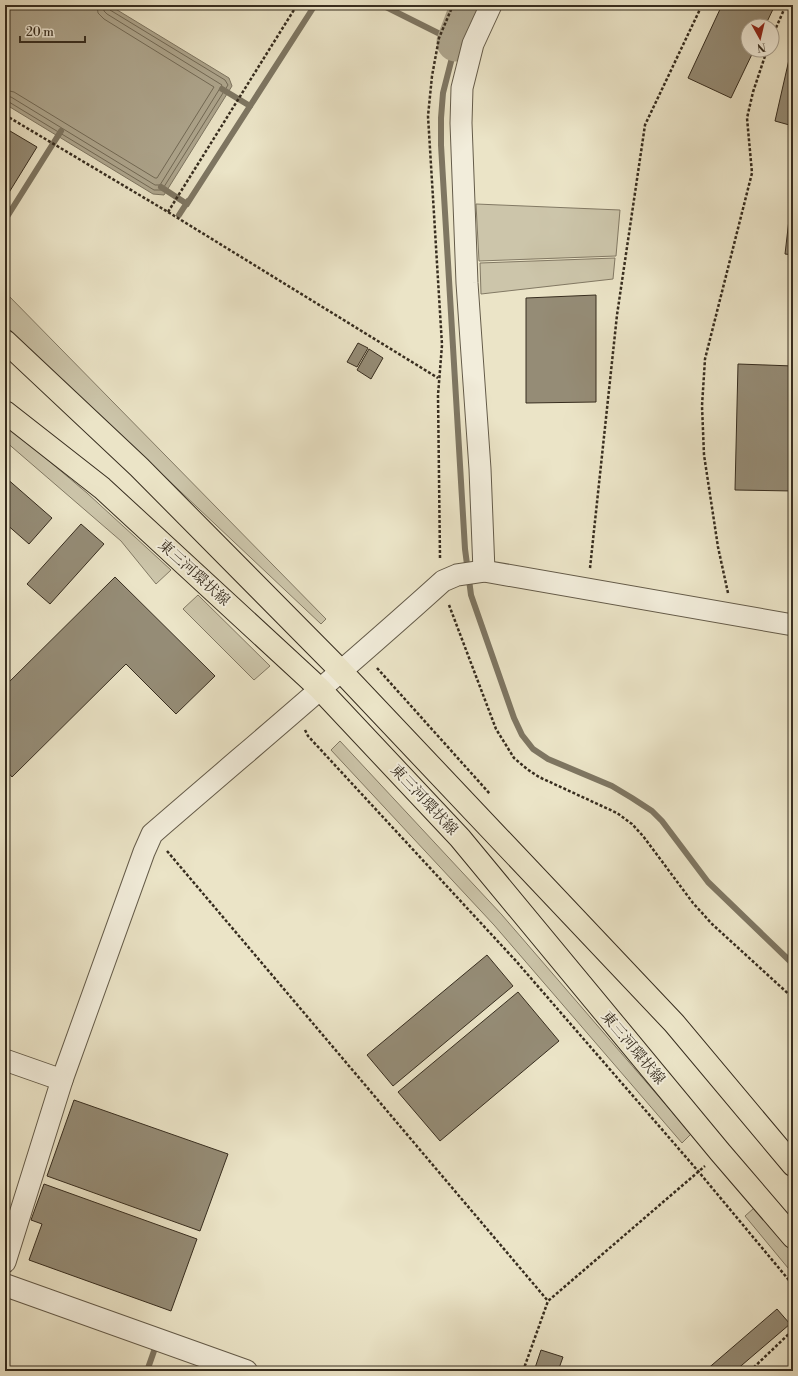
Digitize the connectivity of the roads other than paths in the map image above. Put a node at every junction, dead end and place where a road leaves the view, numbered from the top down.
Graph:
1 (491, 5) edge
2 (5, 341) edge
3 (5, 412) edge
4 (484, 571) junction
5 (793, 625) edge
6 (341, 672) junction
7 (320, 689) junction
8 (5, 1060) edge
9 (62, 1080) junction
10 (793, 1165) edge
11 (793, 1237) edge
12 (5, 1262) edge
13 (5, 1285) edge
14 (246, 1371) edge

1 - 4 street
2 - 6 main road, 東三河環状線
3 - 7 main road, 東三河環状線
4 - 5 street
4 - 6 street
6 - 7 street
6 - 10 main road, 東三河環状線
7 - 9 street
7 - 11 main road, 東三河環状線
8 - 9 street
9 - 12 street
13 - 14 street

